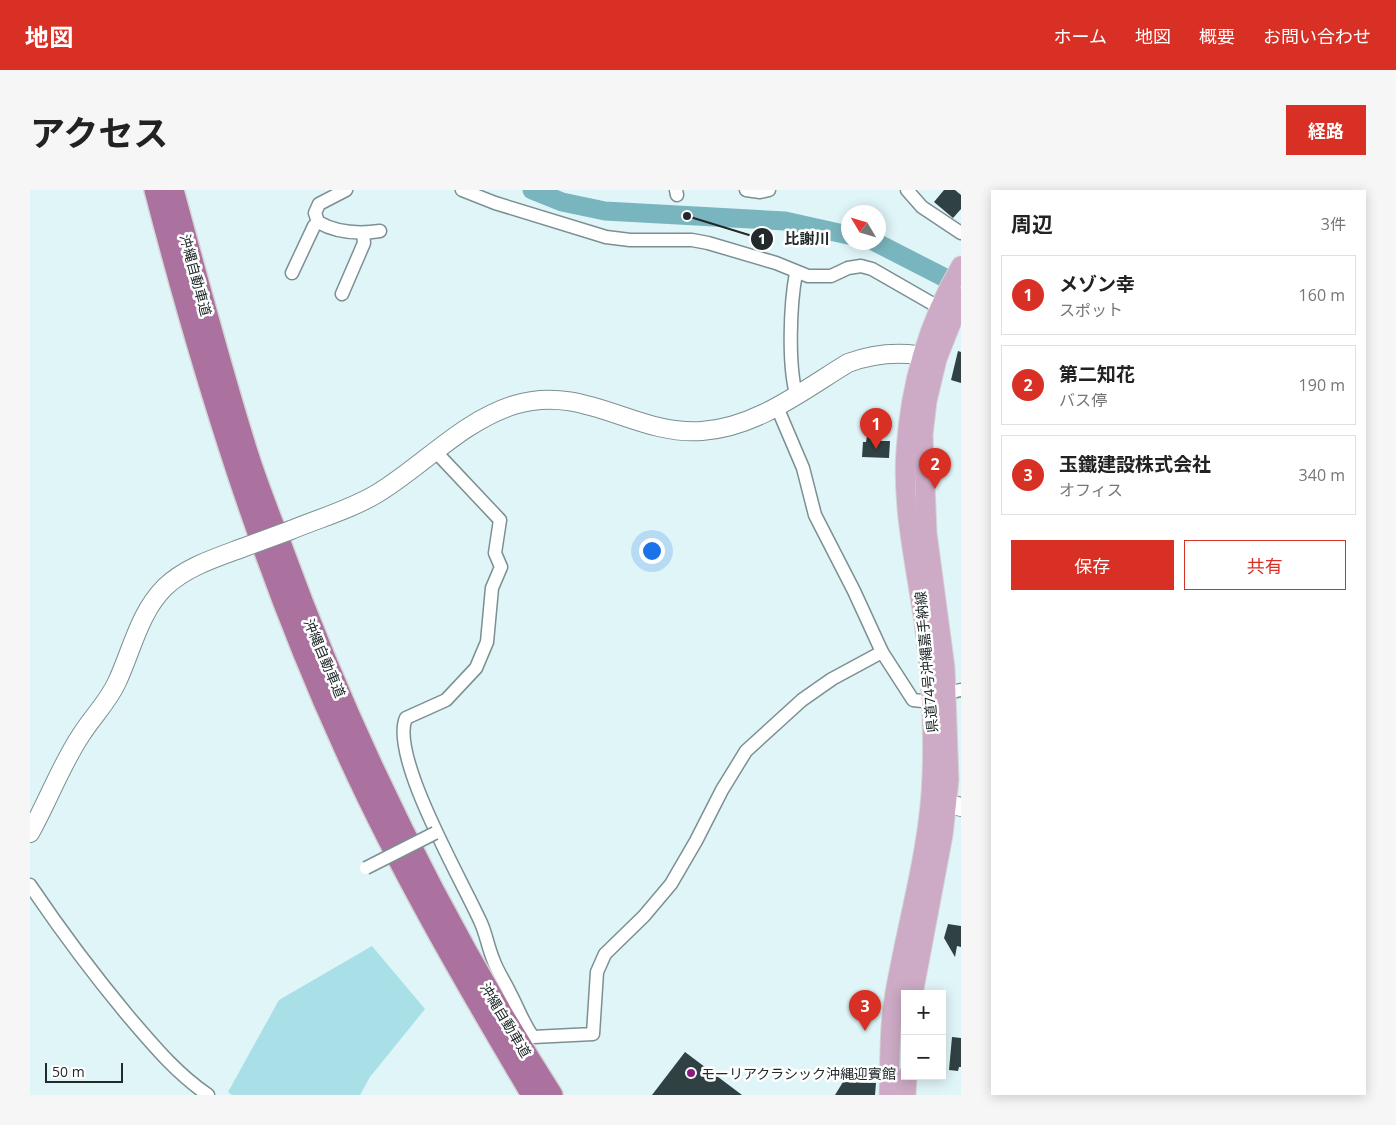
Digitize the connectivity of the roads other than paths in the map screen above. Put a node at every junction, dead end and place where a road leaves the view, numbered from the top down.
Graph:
1 (155, 190) edge
2 (173, 190) edge
3 (346, 190) edge
4 (462, 190) edge
5 (746, 190) edge
6 (769, 190) edge
7 (907, 190) edge
8 (318, 222) junction
9 (380, 231) dead end
10 (363, 233) junction
11 (961, 233) edge
12 (179, 246) junction
13 (961, 266) edge
14 (292, 273) dead end
15 (796, 273) junction
16 (342, 294) dead end
17 (953, 306) edge
18 (930, 357) junction
19 (796, 394) junction
20 (777, 407) junction
21 (435, 451) junction
22 (882, 652) junction
23 (946, 695) edge
24 (946, 804) edge
25 (952, 832) edge
26 (30, 833) edge
27 (435, 833) junction
28 (366, 868) dead end
29 (30, 885) edge
30 (914, 990) edge
31 (906, 1080) edge
32 (208, 1095) edge
33 (532, 1095) edge
34 (552, 1095) edge
35 (889, 1095) edge
36 (906, 1095) edge

1 - 12 highway, 沖縄自動車道
2 - 12 highway, 沖縄自動車道
3 - 8 street
4 - 15 street
5 - 6 street
7 - 11 street
8 - 10 street
8 - 14 street
9 - 10 street
10 - 16 street
12 - 33 highway, 沖縄自動車道
12 - 34 highway, 沖縄自動車道
13 - 17 main road, 県道74号沖縄嘉手納線
15 - 17 street
15 - 19 street
17 - 18 main road, 県道74号沖縄嘉手納線
18 - 19 street
18 - 23 main road, 県道74号沖縄嘉手納線
19 - 20 street
20 - 21 street
20 - 22 street
21 - 26 street, bridge
21 - 27 street
22 - 23 street
22 - 27 street
23 - 24 main road, 県道74号沖縄嘉手納線
23 - 24 main road, 県道74号沖縄嘉手納線
24 - 25 main road, 県道74号沖縄嘉手納線
24 - 35 main road, 県道74号沖縄嘉手納線
25 - 30 main road, 県道74号沖縄嘉手納線
27 - 28 street, bridge
29 - 32 street
31 - 36 main road

